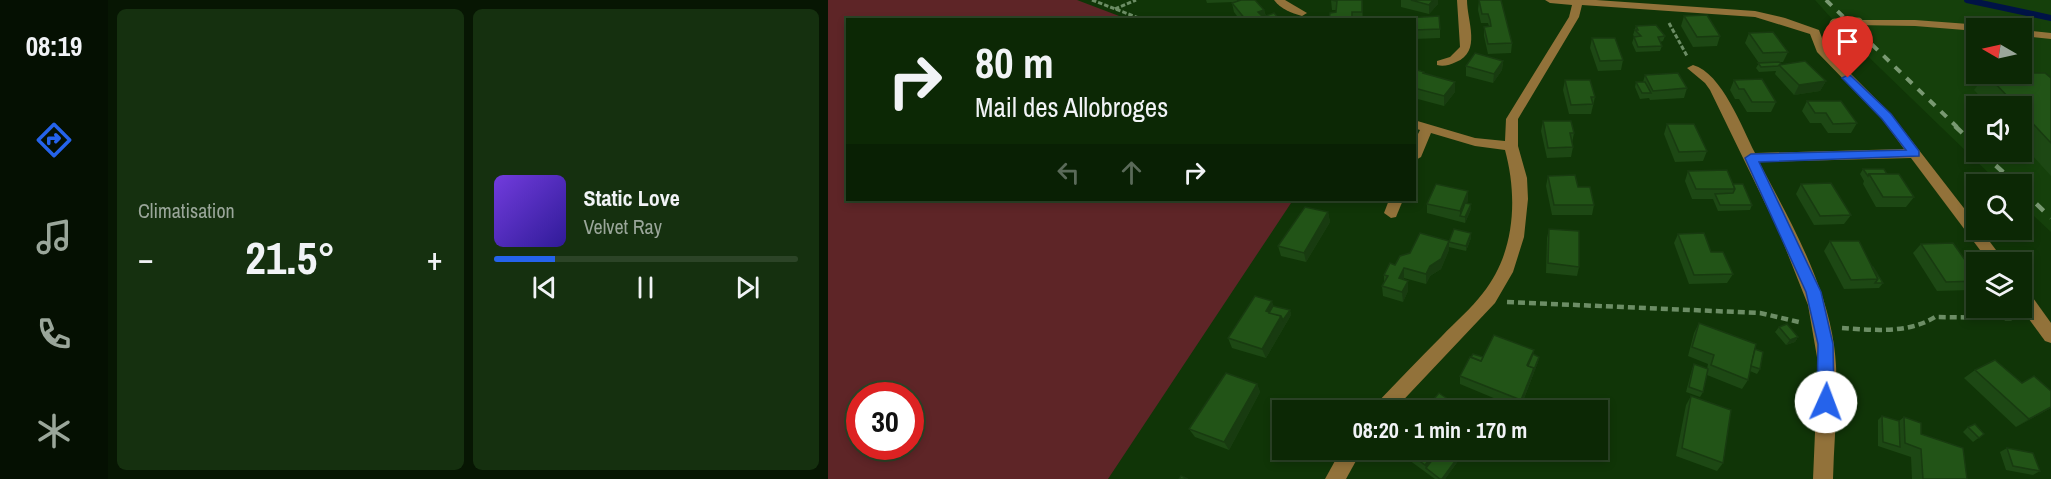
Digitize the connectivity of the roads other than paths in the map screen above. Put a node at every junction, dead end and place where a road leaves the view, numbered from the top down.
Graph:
1 (1279, 0) edge
2 (1462, 0) edge
3 (1550, 0) edge
4 (1568, 1) edge
5 (1694, 5) edge
6 (1302, 13) dead end
7 (1966, 27) edge
8 (1815, 32) junction
9 (2032, 34) edge
10 (2051, 36) edge
11 (1441, 63) dead end
12 (1693, 68) road end
13 (1421, 126) edge
14 (1511, 146) junction
15 (1416, 148) edge
16 (1915, 153) junction
17 (1751, 158) junction
18 (1989, 252) edge
19 (2032, 310) edge
20 (2051, 336) edge
21 (1392, 400) edge
22 (1346, 460) edge
23 (1335, 479) edge
24 (1823, 479) edge

1 - 6 street
2 - 11 street
3 - 4 street
4 - 5 street
4 - 14 street
5 - 8 street
7 - 8 street, bridge
8 - 16 street
9 - 10 street
12 - 17 street
13 - 14 street
13 - 15 street
14 - 21 street
16 - 17 street
16 - 18 street
17 - 24 street
19 - 20 street
22 - 23 street

